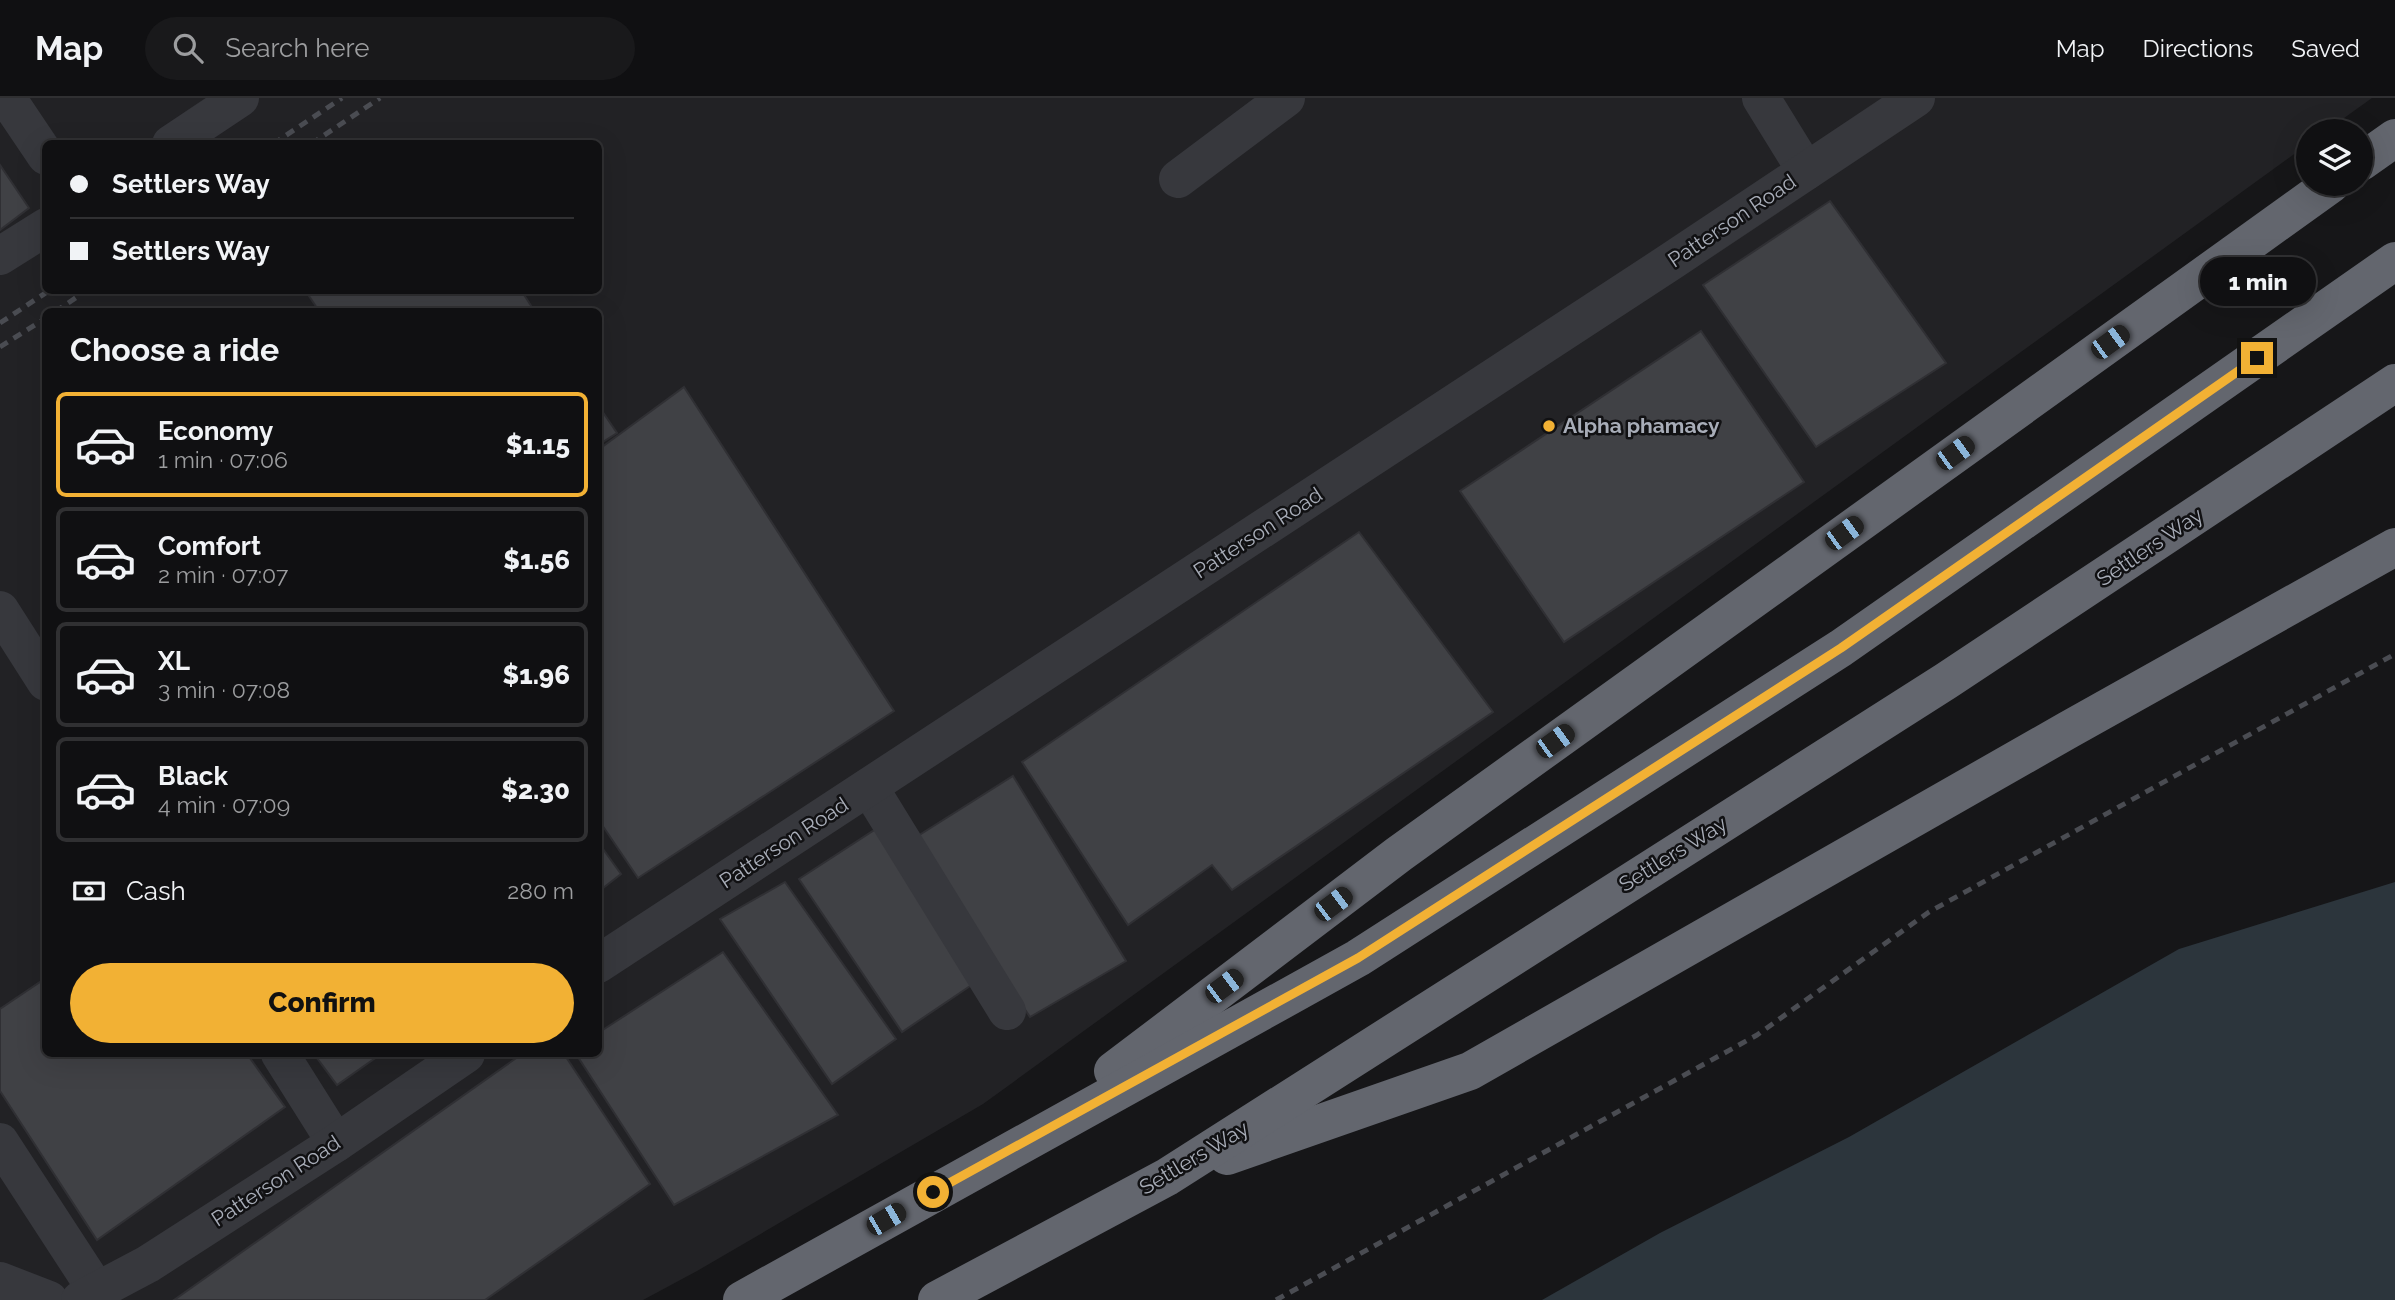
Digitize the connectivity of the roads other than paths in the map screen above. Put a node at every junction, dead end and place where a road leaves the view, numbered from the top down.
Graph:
1 (7, 98) edge
2 (240, 98) edge
3 (1286, 98) edge
4 (1761, 98) edge
5 (1916, 98) edge
6 (2395, 138) edge
7 (178, 140) edge
8 (42, 150) edge
9 (2373, 154) edge
10 (1806, 171) junction
11 (1178, 180) dead end
12 (2314, 196) edge
13 (42, 230) edge
14 (0, 256) edge
15 (2395, 261) edge
16 (2395, 383) edge
17 (2395, 547) edge
18 (0, 610) edge
19 (42, 676) edge
20 (869, 787) junction
21 (602, 961) edge
22 (1007, 1011) dead end
23 (282, 1057) edge
24 (462, 1057) edge
25 (0, 1142) edge
26 (336, 1143) junction
27 (1005, 1152) junction
28 (1167, 1177) junction
29 (0, 1281) edge
30 (88, 1296) edge
31 (49, 1300) edge
32 (742, 1300) edge
33 (936, 1300) edge

1 - 8 street
2 - 7 street
3 - 11 street
4 - 10 street
5 - 10 street, Patterson Road
6 - 9 highway
10 - 20 street, Patterson Road
12 - 27 highway
13 - 14 street
15 - 27 highway
16 - 28 highway, Settlers Way
17 - 28 highway
18 - 19 street
20 - 21 street, Patterson Road
20 - 22 street
23 - 26 street
24 - 26 street, Patterson Road
25 - 30 street
26 - 30 street, Patterson Road
27 - 32 highway
28 - 33 highway, Settlers Way
29 - 31 street

